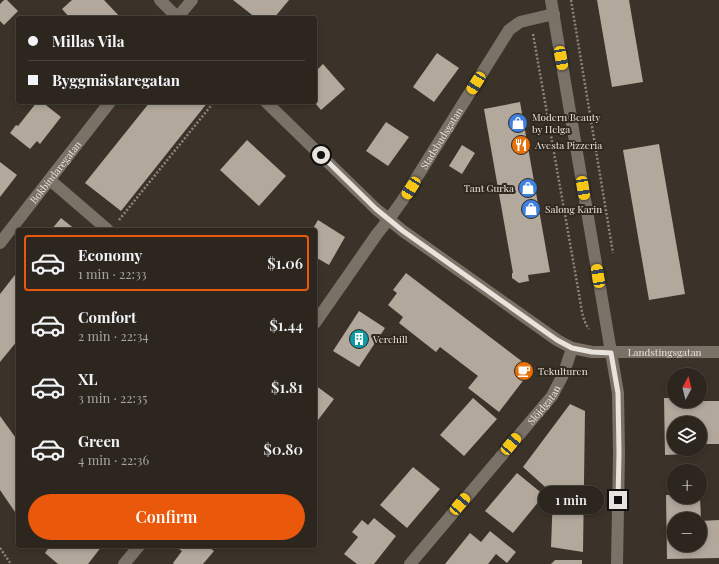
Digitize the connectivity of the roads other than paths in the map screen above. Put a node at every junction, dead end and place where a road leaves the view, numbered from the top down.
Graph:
1 (160, 0) edge
2 (192, 0) edge
3 (551, 0) edge
4 (554, 14) junction
5 (176, 16) edge
6 (180, 16) edge
7 (108, 104) edge
8 (268, 104) edge
9 (50, 180) junction
10 (389, 219) junction
11 (112, 227) edge
12 (0, 243) edge
13 (317, 320) edge
14 (572, 348) junction
15 (719, 352) edge
16 (611, 353) junction
17 (137, 548) edge
18 (124, 564) edge
19 (410, 564) edge
20 (617, 564) edge

1 - 5 street
2 - 6 street
3 - 4 street
4 - 10 street, Stadsbudsgatan
4 - 16 street
7 - 9 street, Bokbindaregatan
8 - 10 street, Landstingsgatan
9 - 11 street
9 - 12 street, Bokbindaregatan
10 - 13 street, Stadsbudsgatan
10 - 14 street, Landstingsgatan
14 - 16 street, Landstingsgatan
14 - 19 street, Slöjdgatan
15 - 16 street, Landstingsgatan
16 - 20 street
17 - 18 street

